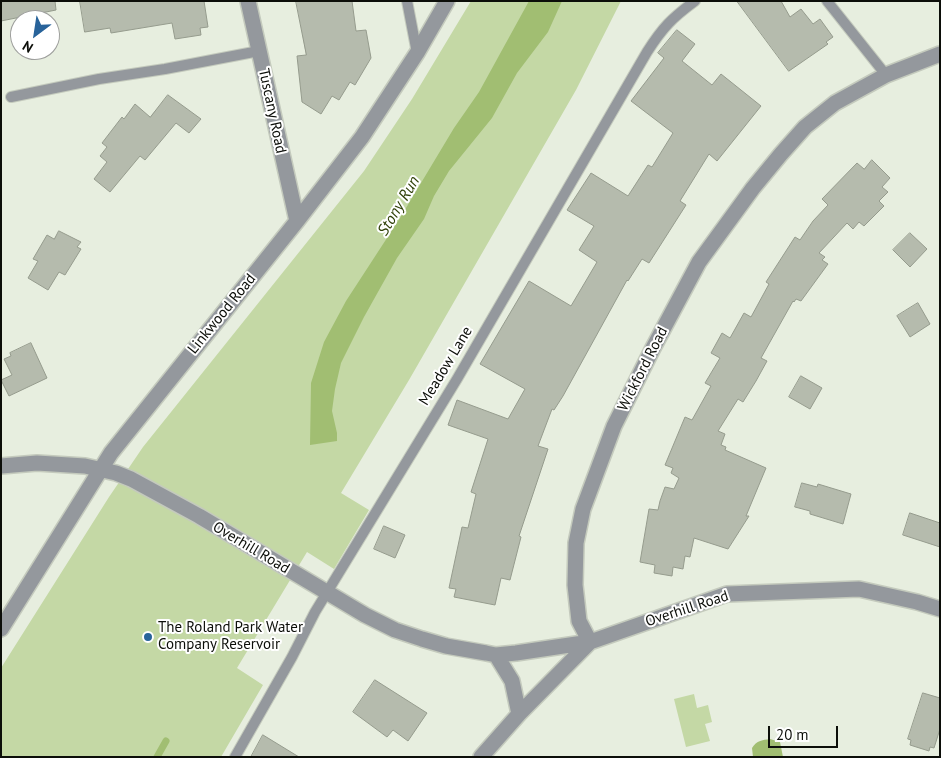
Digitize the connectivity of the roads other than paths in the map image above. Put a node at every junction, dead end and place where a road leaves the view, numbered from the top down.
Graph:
1 (248, 1) edge
2 (406, 1) edge
3 (448, 1) edge
4 (695, 1) edge
5 (827, 1) edge
6 (259, 51) junction
7 (417, 53) junction
8 (940, 54) edge
9 (886, 75) junction
10 (12, 98) dead end
11 (297, 221) junction
12 (1, 466) edge
13 (100, 469) junction
14 (326, 593) junction
15 (940, 609) edge
16 (1, 629) edge
17 (590, 642) junction
18 (496, 655) junction
19 (518, 714) junction
20 (236, 757) edge
21 (481, 757) edge

1 - 6 street, Tuscany Road
2 - 7 lane
3 - 7 street, Linkwood Road
4 - 14 lane, Meadow Lane
5 - 9 lane
6 - 10 lane
6 - 11 street, Tuscany Road
7 - 11 street, Linkwood Road
8 - 9 street, Wickford Road
9 - 17 street, Wickford Road
11 - 13 street, Linkwood Road
12 - 13 street, Overhill Road
13 - 14 street, Overhill Road
13 - 16 street, Linkwood Road
14 - 18 street, Overhill Road
14 - 20 lane, Meadow Lane
15 - 17 street, Overhill Road
17 - 18 street, Overhill Road
17 - 19 street
18 - 19 street
19 - 21 street

